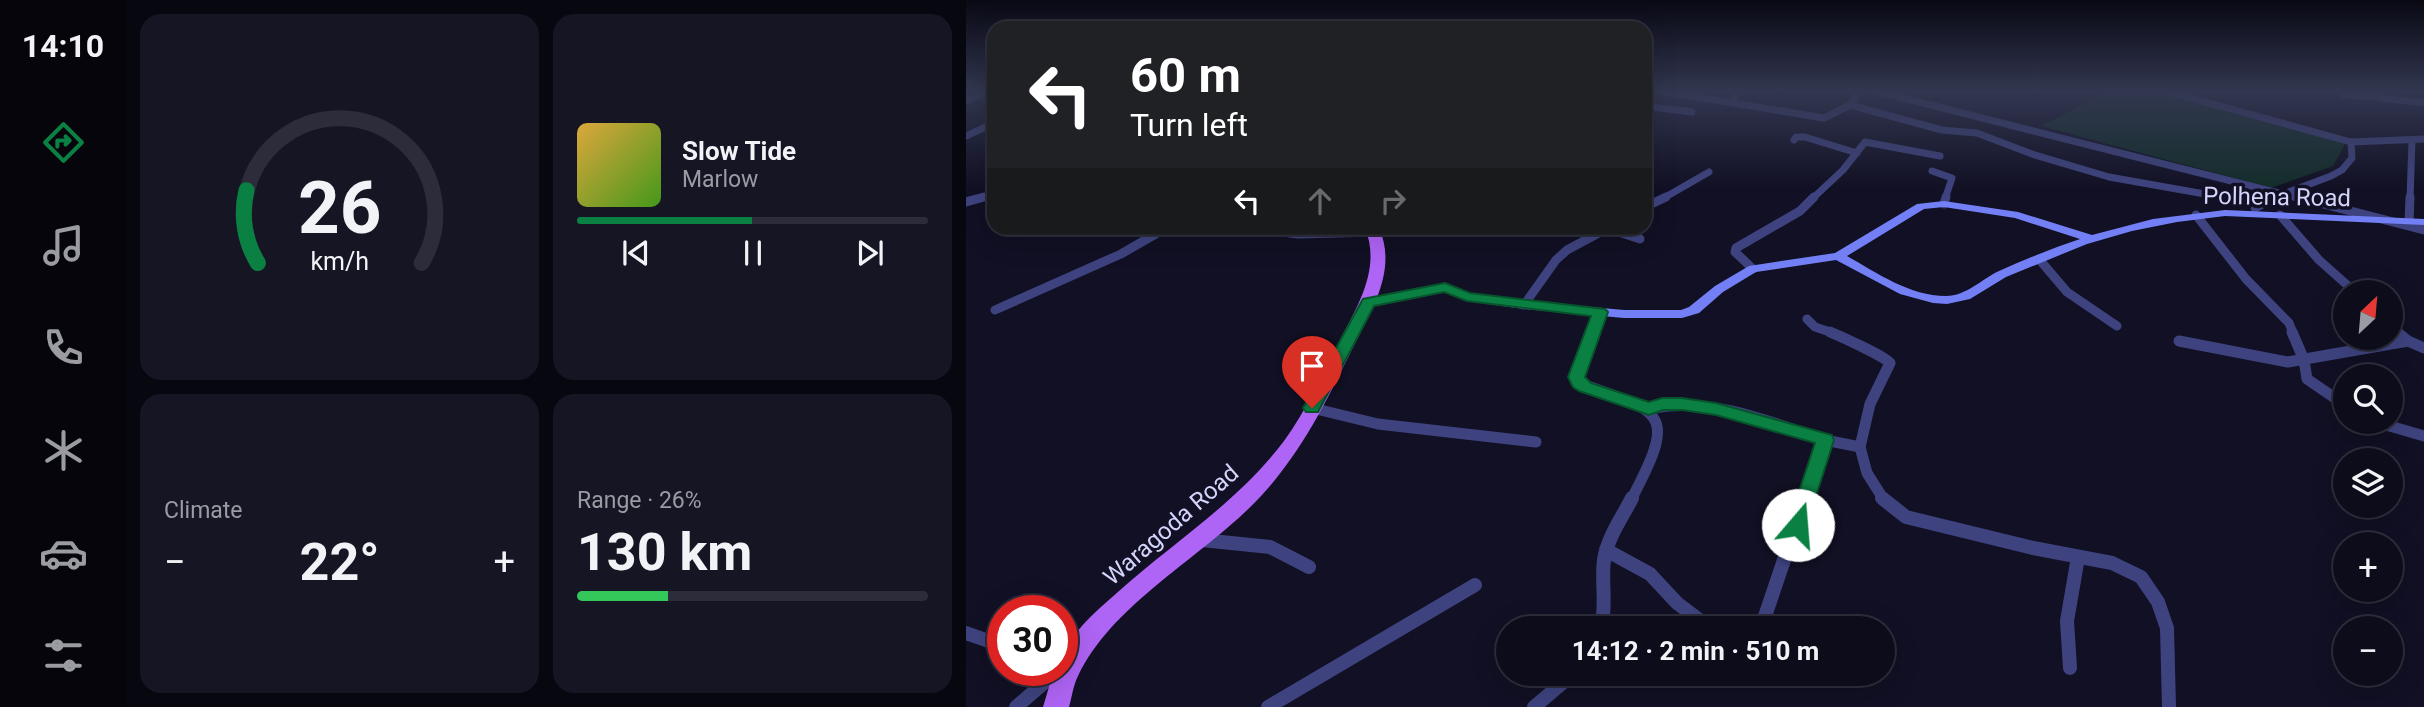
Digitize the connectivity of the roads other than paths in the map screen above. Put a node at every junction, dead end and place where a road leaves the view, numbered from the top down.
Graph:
1 (1917, 123) edge
2 (2001, 123) edge
3 (2282, 123) edge
4 (987, 126) edge
5 (966, 136) edge
6 (2424, 139) edge
7 (1794, 140) dead end
8 (2412, 140) junction
9 (2351, 142) junction
10 (1857, 153) junction
11 (1940, 156) dead end
12 (1932, 171) dead end
13 (1709, 172) dead end
14 (2279, 194) junction
15 (987, 197) edge
16 (966, 202) edge
17 (1652, 204) edge
18 (1944, 204) junction
19 (2260, 204) junction
20 (2247, 214) junction
21 (2196, 215) junction
22 (2280, 215) junction
23 (2387, 221) junction
24 (2409, 222) junction
25 (2424, 222) edge
26 (2424, 230) edge
27 (1154, 235) edge
28 (1375, 235) edge
29 (1594, 235) edge
30 (1628, 235) edge
31 (1640, 239) dead end
32 (2089, 239) junction
33 (1839, 256) junction
34 (2039, 259) junction
35 (1753, 270) junction
36 (2342, 280) edge
37 (1368, 302) junction
38 (1524, 305) junction
39 (995, 310) dead end
40 (1600, 312) junction
41 (1807, 319) dead end
42 (2117, 326) dead end
43 (2403, 337) edge
44 (2179, 341) dead end
45 (2407, 341) junction
46 (2424, 348) edge
47 (2304, 360) junction
48 (2333, 397) edge
49 (1312, 408) junction
50 (1649, 408) junction
51 (2403, 431) edge
52 (2424, 436) edge
53 (1825, 440) junction
54 (1536, 442) dead end
55 (1860, 447) junction
56 (1202, 540) junction
57 (1606, 550) junction
58 (2078, 557) junction
59 (1309, 567) dead end
60 (1475, 585) dead end
61 (1606, 616) edge
62 (1694, 616) edge
63 (1765, 616) edge
64 (966, 633) edge
65 (987, 640) edge
66 (1078, 648) edge
67 (2070, 668) dead end
68 (1039, 686) edge
69 (1059, 686) edge
70 (1559, 686) edge
71 (1016, 707) edge
72 (1056, 707) edge
73 (1268, 707) edge
74 (1534, 707) edge
75 (2169, 707) edge

1 - 19 street
2 - 14 street
3 - 9 street
4 - 5 street
6 - 8 street
7 - 10 street
8 - 9 street
8 - 24 street
9 - 14 street
10 - 11 street
10 - 35 street
12 - 18 street
13 - 17 street
14 - 19 street
14 - 23 street
15 - 16 street
18 - 32 street
18 - 33 street
19 - 20 street
20 - 21 street, Polhena Road
20 - 22 street, Polhena Road
21 - 32 street, Polhena Road
21 - 47 street
22 - 23 street, Polhena Road
22 - 36 street
23 - 24 street, Polhena Road
23 - 26 street
24 - 25 street, Polhena Road
27 - 39 street
28 - 37 main road, Waragoda Road
29 - 38 street
30 - 31 street
32 - 34 street, Polhena Road
33 - 34 street, Polhena Road
33 - 35 street
34 - 42 street
35 - 40 street
37 - 38 street
37 - 49 main road, Waragoda Road
38 - 40 street
40 - 50 street
41 - 55 street
43 - 45 street
44 - 47 street
45 - 46 street
45 - 47 street
47 - 48 street
49 - 54 street
49 - 56 main road, Waragoda Road
50 - 53 street
50 - 57 street
51 - 52 street
53 - 55 street
53 - 63 street
55 - 58 street
56 - 59 street
56 - 66 main road, Waragoda Road
57 - 61 street
57 - 62 street
58 - 67 street
58 - 75 street
60 - 73 street
64 - 65 street
68 - 71 street
69 - 72 main road, Waragoda Road
70 - 74 street

